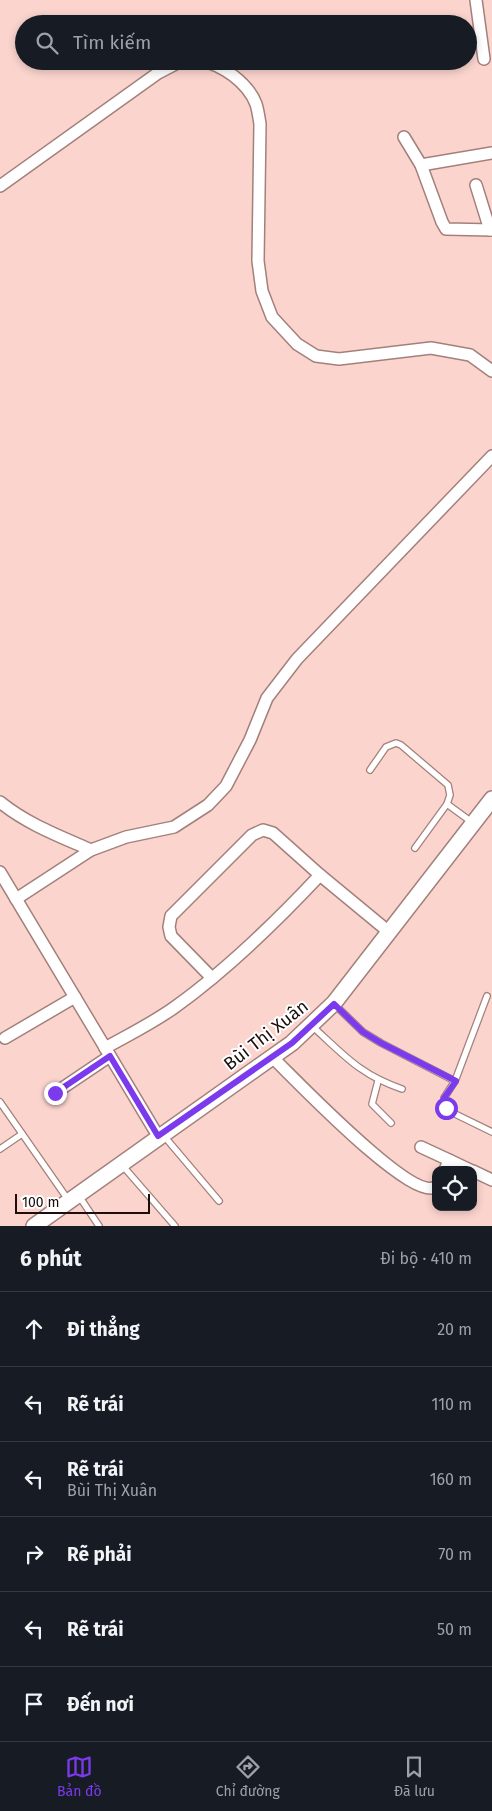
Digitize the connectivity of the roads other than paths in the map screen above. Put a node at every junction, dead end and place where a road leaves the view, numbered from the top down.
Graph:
1 (476, 0) edge
2 (484, 58) dead end
3 (164, 70) edge
4 (225, 70) edge
5 (404, 136) dead end
6 (492, 153) edge
7 (421, 165) junction
8 (476, 185) dead end
9 (0, 186) edge
10 (491, 230) edge
11 (492, 371) edge
12 (492, 456) edge
13 (370, 770) dead end
14 (492, 799) edge
15 (0, 802) edge
16 (447, 804) junction
17 (473, 823) junction
18 (415, 848) dead end
19 (91, 850) junction
20 (0, 872) edge
21 (320, 875) junction
22 (16, 899) junction
23 (389, 932) junction
24 (212, 978) junction
25 (486, 996) dead end
26 (75, 997) junction
27 (334, 1004) junction
28 (312, 1026) junction
29 (4, 1038) dead end
30 (108, 1052) junction
31 (272, 1057) junction
32 (378, 1081) junction
33 (456, 1081) junction
34 (402, 1089) dead end
35 (55, 1093) dead end
36 (0, 1102) edge
37 (391, 1123) dead end
38 (492, 1132) edge
39 (22, 1134) junction
40 (160, 1135) junction
41 (420, 1147) dead end
42 (0, 1149) edge
43 (121, 1163) junction
44 (447, 1165) edge
45 (477, 1172) edge
46 (492, 1180) edge
47 (432, 1187) edge
48 (73, 1198) junction
49 (219, 1201) dead end
50 (34, 1226) edge
51 (99, 1226) edge
52 (175, 1226) edge

1 - 2 street
3 - 9 street
4 - 11 street
5 - 7 street
6 - 7 street
7 - 10 street
8 - 10 street
12 - 19 street
13 - 16 lane
14 - 17 main road, Bùi Thị Xuân
15 - 19 street
16 - 17 lane
16 - 18 lane
17 - 23 main road, Bùi Thị Xuân
19 - 22 street
20 - 22 street
21 - 23 street
21 - 24 street
21 - 24 street
22 - 26 street
23 - 27 main road, Bùi Thị Xuân
24 - 30 street
25 - 33 lane
26 - 29 street
26 - 30 street
27 - 28 main road, Bùi Thị Xuân
27 - 33 lane
28 - 31 main road, Bùi Thị Xuân
28 - 32 lane
30 - 35 street
30 - 40 street
31 - 40 main road, Bùi Thị Xuân
31 - 47 street
32 - 34 lane
32 - 37 lane
33 - 38 lane
36 - 39 lane
39 - 42 lane
39 - 48 lane
40 - 43 main road, Bùi Thị Xuân
40 - 49 lane
41 - 44 street
43 - 48 main road, Bùi Thị Xuân
43 - 52 lane
45 - 46 street
48 - 50 main road, Bùi Thị Xuân
48 - 51 lane

